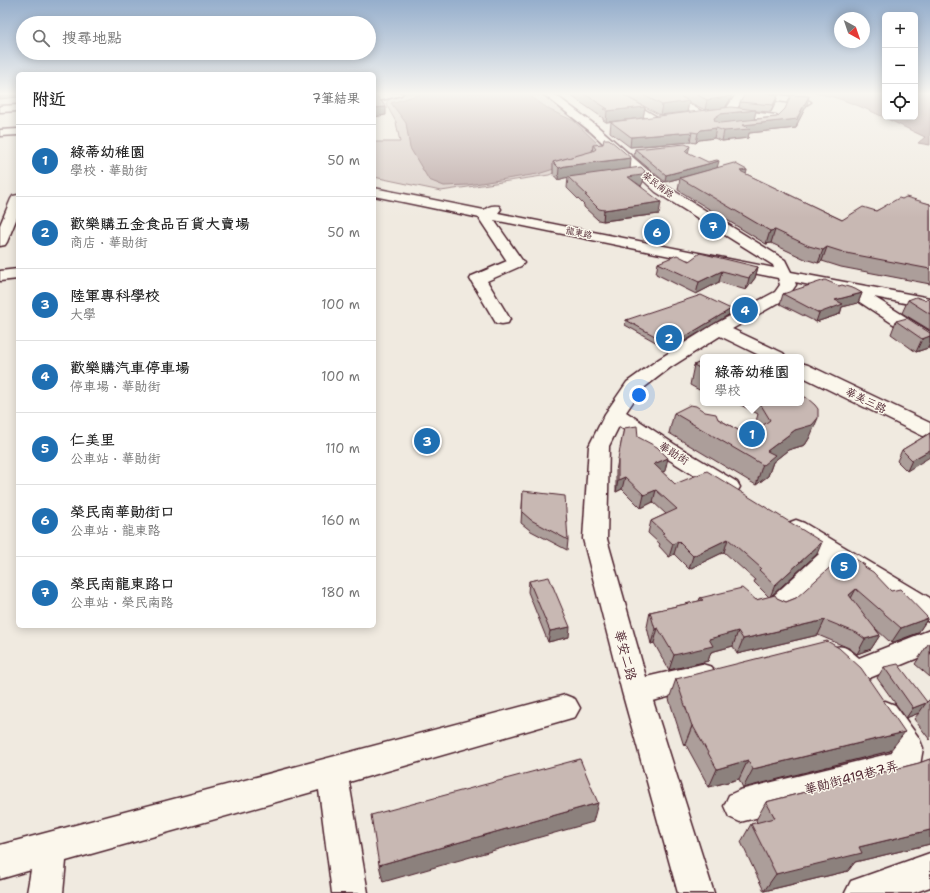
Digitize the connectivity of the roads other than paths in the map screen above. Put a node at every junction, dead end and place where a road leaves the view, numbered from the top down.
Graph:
1 (600, 135) edge
2 (635, 151) edge
3 (619, 152) junction
4 (643, 173) junction
5 (627, 175) edge
6 (376, 184) edge
7 (675, 185) dead end
8 (661, 189) junction
9 (376, 192) edge
10 (16, 204) edge
11 (491, 212) junction
12 (0, 242) edge
13 (782, 269) junction
14 (16, 274) edge
15 (0, 276) edge
16 (850, 288) junction
17 (930, 294) edge
18 (930, 303) edge
19 (502, 318) dead end
20 (719, 329) junction
21 (930, 340) edge
22 (771, 354) edge
23 (804, 370) edge
24 (615, 414) junction
25 (930, 431) edge
26 (742, 495) edge
27 (782, 520) edge
28 (836, 553) junction
29 (780, 605) edge
30 (930, 611) edge
31 (930, 641) edge
32 (818, 648) edge
33 (727, 670) edge
34 (855, 672) junction
35 (636, 692) junction
36 (565, 708) dead end
37 (332, 771) junction
38 (740, 806) dead end
39 (51, 848) junction
40 (0, 862) edge
41 (930, 870) edge
42 (45, 893) edge
43 (350, 893) edge
44 (696, 893) edge
45 (862, 893) edge

1 - 3 street, 榮民南路
2 - 3 street
3 - 4 street, 榮民南路
4 - 5 street
4 - 8 street, 榮民南路
6 - 11 street, 龍東路
7 - 8 street
8 - 13 street, 榮民南路
9 - 11 street, 龍東路
10 - 12 street
11 - 13 street, 龍東路
11 - 19 street
13 - 16 street, 榮民南路
13 - 17 street, 榮民南路
13 - 20 street
14 - 15 street
16 - 18 street, 榮民南路
16 - 21 street
20 - 22 street
20 - 24 street
23 - 25 street, 華美三路
24 - 26 street, 華勛街
24 - 35 street, 華安二路
27 - 28 street
28 - 29 street
28 - 30 street
31 - 34 street
32 - 34 street
33 - 35 street
34 - 38 street, 華勛街419巷7弄
35 - 44 street, 華安二路
36 - 37 street
37 - 39 street
37 - 43 street
39 - 40 street
39 - 42 street
41 - 45 street

